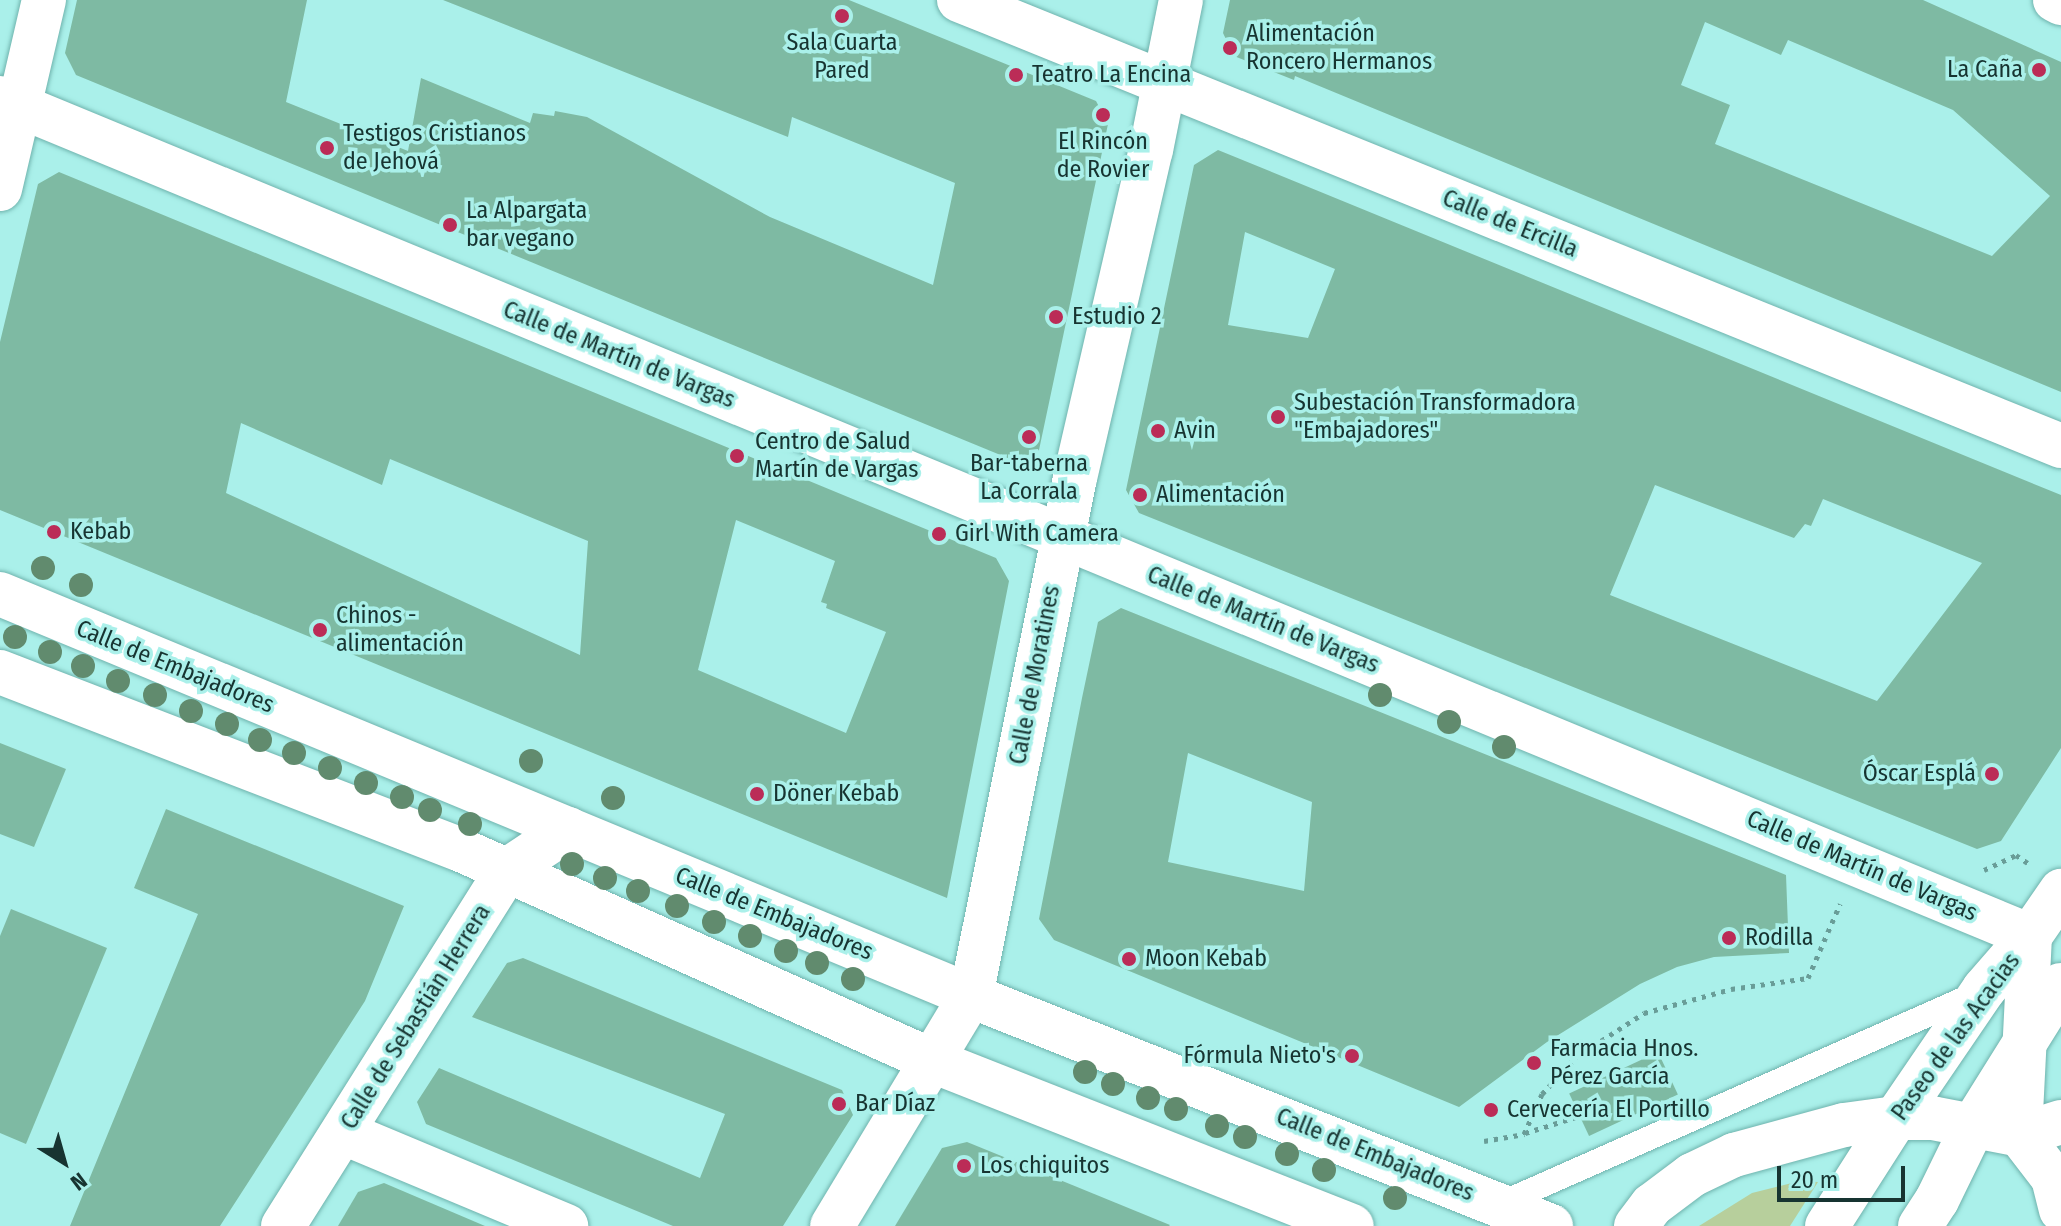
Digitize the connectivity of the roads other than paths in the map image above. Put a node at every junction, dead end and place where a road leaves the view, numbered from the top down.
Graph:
1 (44, 0) edge
2 (959, 0) edge
3 (1181, 0) edge
4 (2055, 0) edge
5 (2061, 3) edge
6 (1163, 85) junction
7 (10, 102) edge
8 (0, 189) edge
9 (2061, 446) edge
10 (1063, 538) junction
11 (0, 594) edge
12 (0, 672) edge
13 (569, 829) junction
14 (507, 870) junction
15 (2050, 881) edge
16 (2030, 936) junction
17 (2061, 985) edge
18 (1984, 989) junction
19 (971, 996) junction
20 (2027, 1040) junction
21 (933, 1061) junction
22 (1896, 1118) junction
23 (2061, 1122) edge
24 (1974, 1124) junction
25 (344, 1133) junction
26 (2020, 1135) junction
27 (1500, 1204) junction
28 (2061, 1210) edge
29 (283, 1226) edge
30 (566, 1226) edge
31 (832, 1226) edge
32 (1352, 1226) edge
33 (1551, 1226) edge
34 (1636, 1226) edge
35 (1827, 1226) edge
36 (1920, 1226) edge

1 - 7 street
2 - 6 street, Calle de Ercilla
3 - 6 street, Calle de Moratines
4 - 5 street
6 - 9 street, Calle de Ercilla
6 - 10 street, Calle de Moratines
7 - 8 street
7 - 10 street, Calle de Martín de Vargas
10 - 16 street, Calle de Martín de Vargas
10 - 19 street, Calle de Moratines
11 - 13 street, Calle de Embajadores
12 - 14 street
13 - 14 street, Calle de Sebastián Herrera
13 - 19 street, Calle de Embajadores
14 - 21 street
14 - 25 street, Calle de Sebastián Herrera
15 - 16 street, Paseo de las Acacias
16 - 18 street, Paseo de las Acacias
16 - 20 street
17 - 20 street
18 - 22 street, Paseo de las Acacias
18 - 27 lane
19 - 21 street, Calle de Moratines
19 - 27 street, Calle de Embajadores
20 - 24 street
20 - 26 street
21 - 31 street, Calle de Moratines
21 - 32 street
22 - 24 street
22 - 34 street
22 - 35 street, Paseo de las Acacias
23 - 26 street
24 - 26 street
24 - 36 street
25 - 29 street, Calle de Sebastián Herrera
25 - 30 street
26 - 28 street
27 - 33 street, Calle de Embajadores

